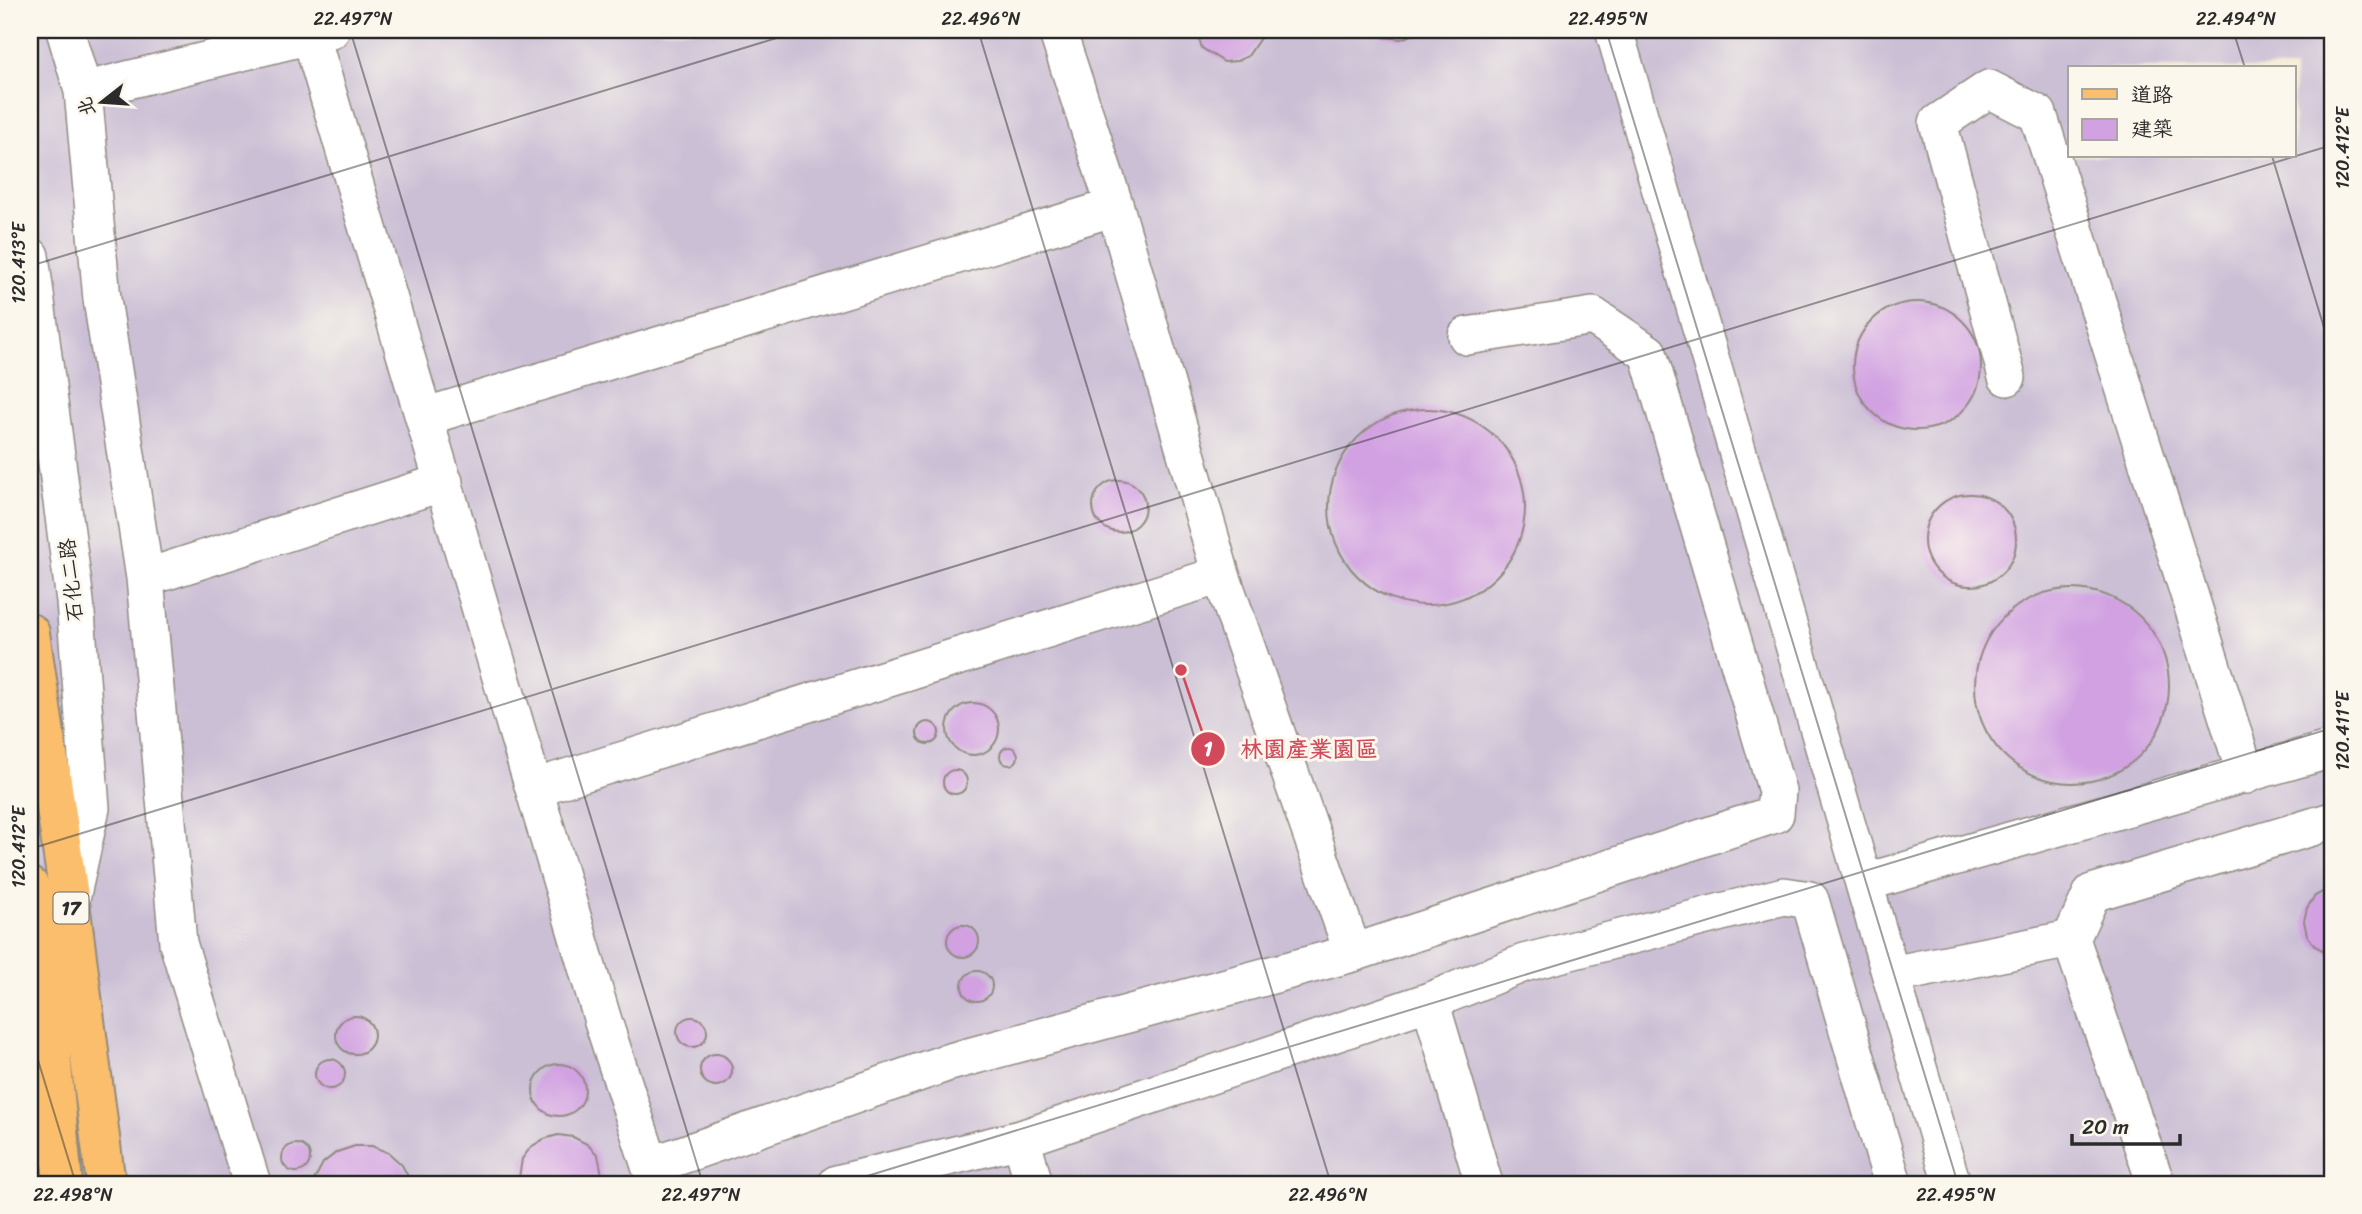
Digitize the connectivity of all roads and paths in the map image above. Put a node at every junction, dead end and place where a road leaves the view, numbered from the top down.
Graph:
1 (65, 30) edge
2 (1057, 30) edge
3 (1614, 30) edge
4 (317, 32) edge
5 (83, 91) junction
6 (1115, 207) junction
7 (30, 256) edge
8 (1467, 336) dead end
9 (2007, 377) dead end
10 (424, 417) junction
11 (443, 482) junction
12 (1221, 575) junction
13 (145, 578) junction
14 (30, 633) edge
15 (2332, 749) edge
16 (2246, 775) junction
17 (534, 788) junction
18 (2332, 821) edge
19 (1866, 882) junction
20 (30, 887) edge
21 (70, 903) junction
22 (35, 932) edge
23 (2071, 939) junction
24 (1353, 953) junction
25 (1891, 975) junction
26 (1430, 1001) junction
27 (1021, 1139) junction
28 (653, 1175) edge
29 (63, 1184) edge
30 (106, 1184) edge
31 (252, 1184) edge
32 (837, 1184) edge
33 (1034, 1184) edge
34 (1485, 1184) edge
35 (1893, 1184) edge
36 (1952, 1184) edge
37 (2155, 1184) edge

1 - 5 street
2 - 6 street
3 - 19 street
4 - 5 street
4 - 10 street
5 - 13 street
6 - 10 street
6 - 12 street
7 - 21 street, 石化二路
8 - 24 street
9 - 16 street
10 - 11 street
11 - 13 street
11 - 17 street
12 - 17 street
12 - 24 street
13 - 31 street
14 - 21 main road, 石化二路 / 17
15 - 16 street
16 - 19 street
17 - 28 street
18 - 23 street
19 - 25 street
20 - 22 main road, 17
21 - 30 main road, 石化二路 / 17
22 - 29 main road, 17
23 - 25 street
23 - 37 street
24 - 28 street
25 - 36 street
26 - 27 street
26 - 34 street
26 - 35 street
27 - 32 street
27 - 33 street

